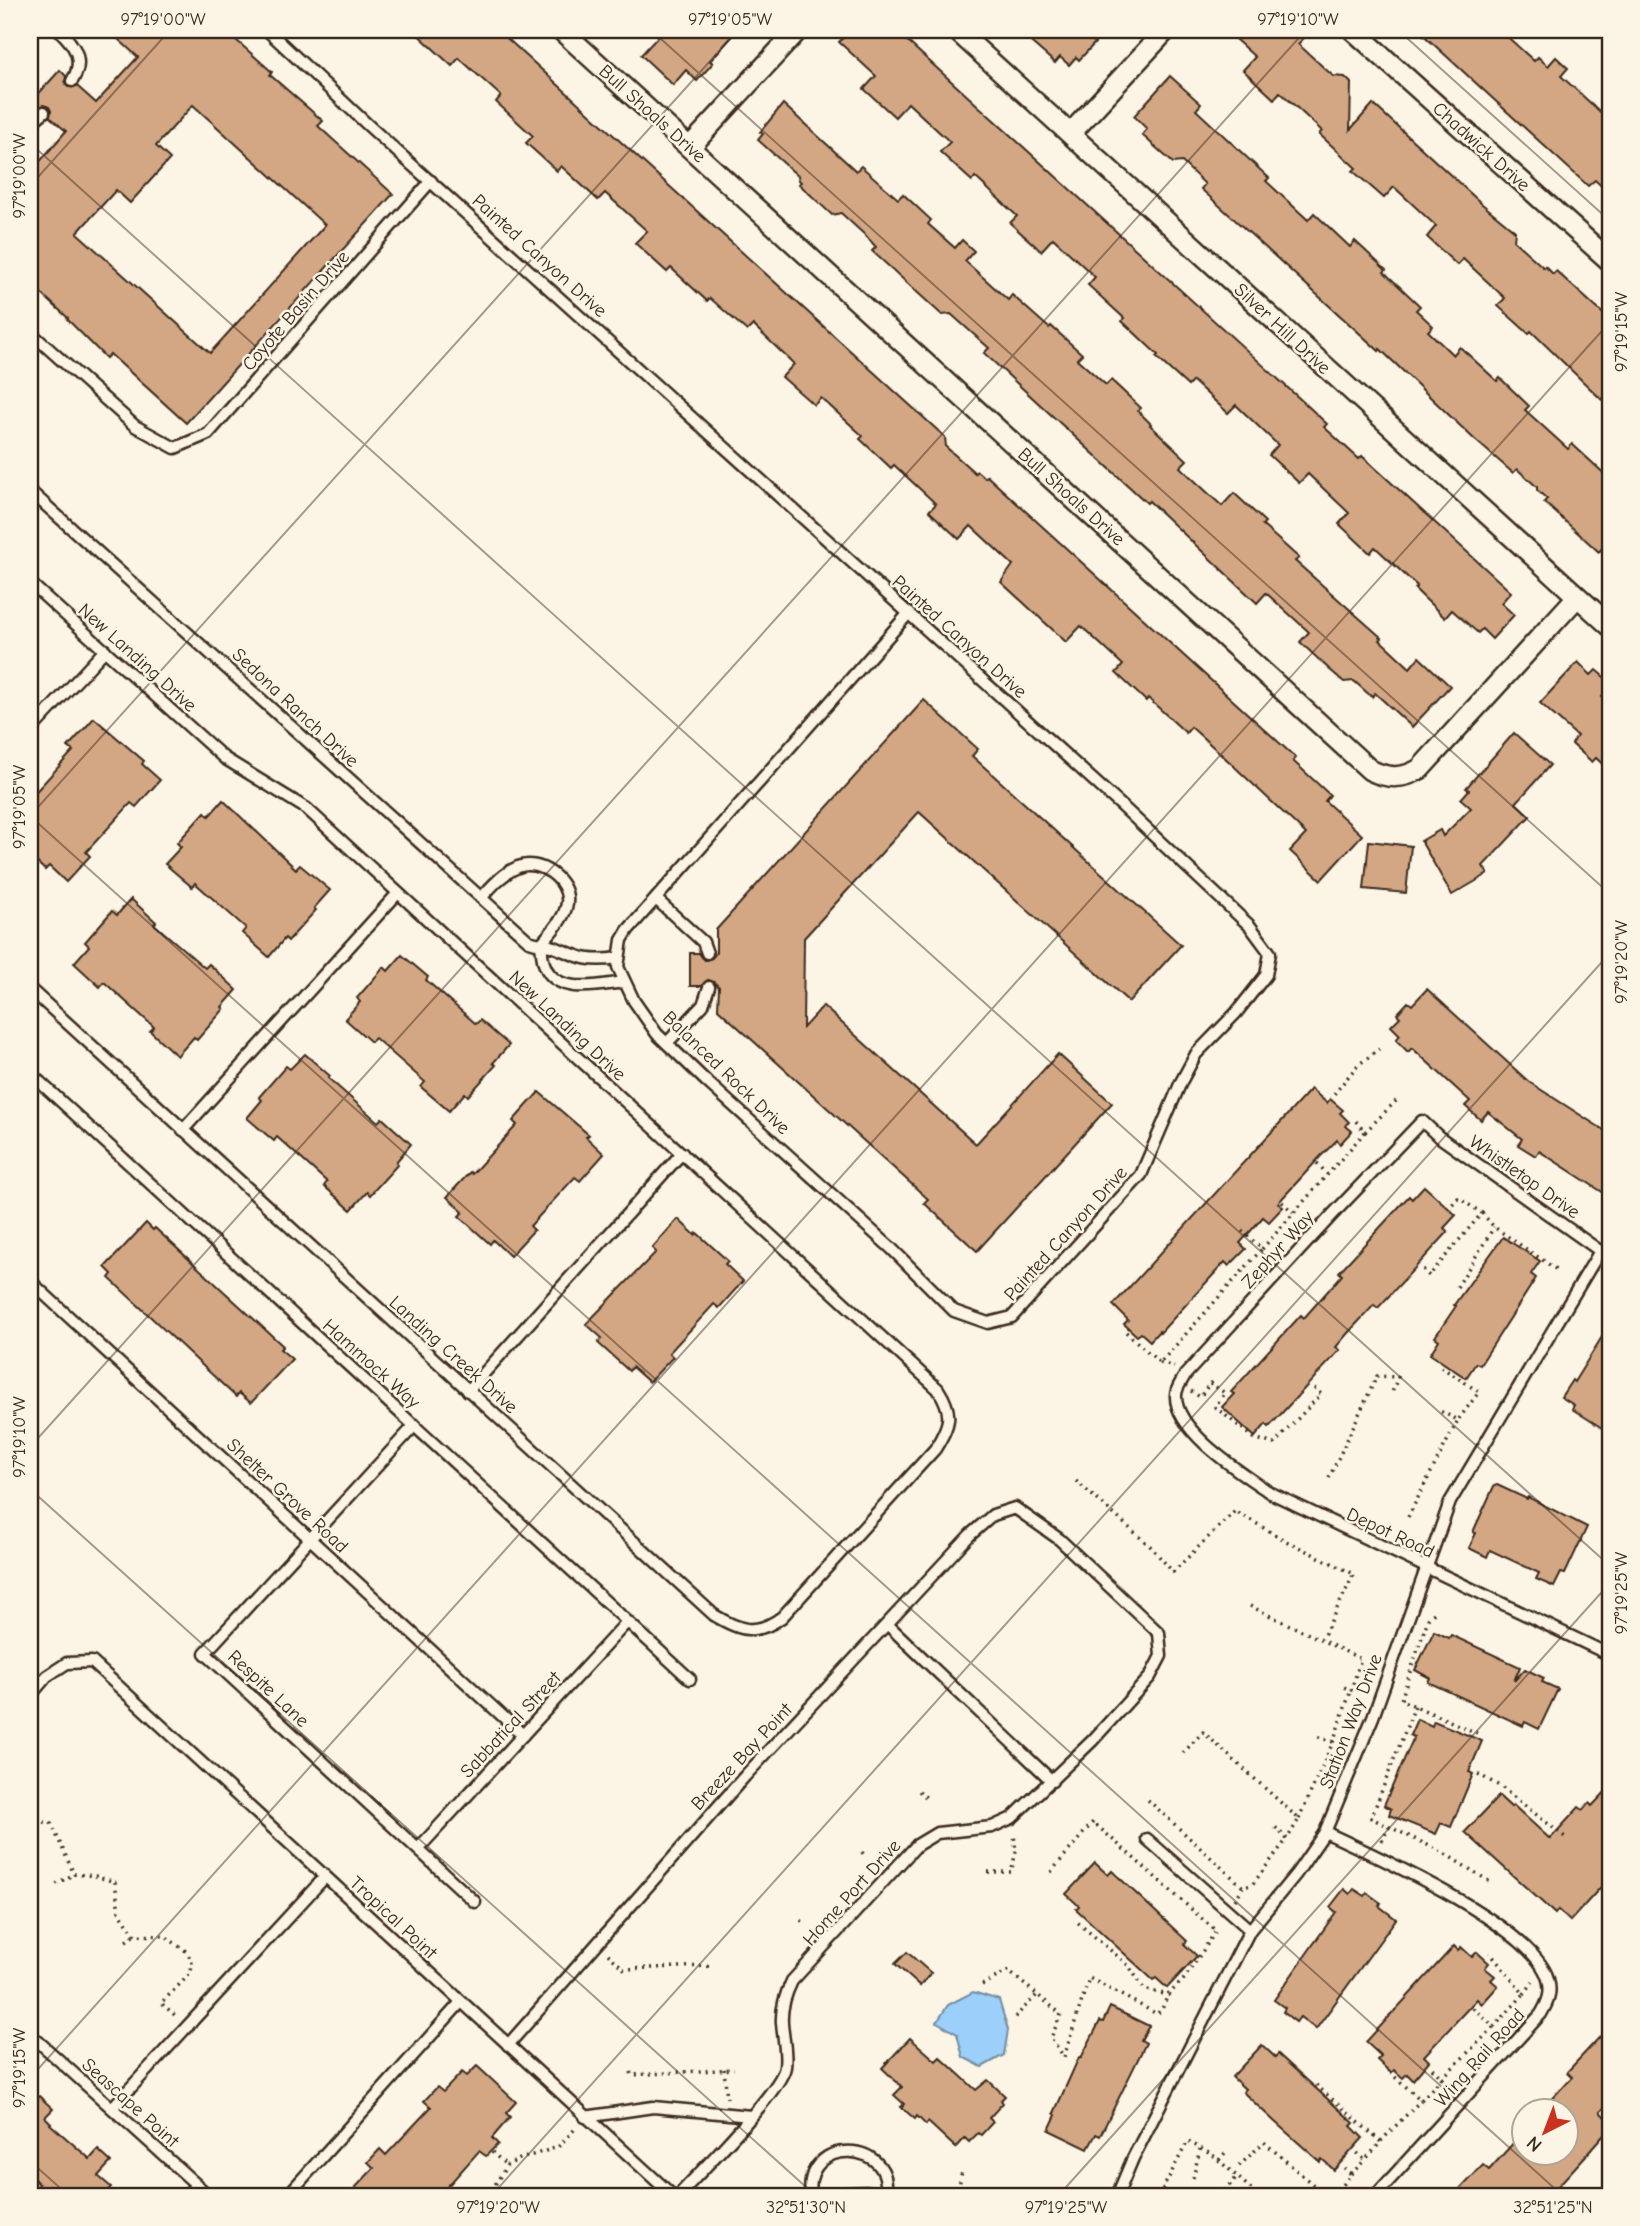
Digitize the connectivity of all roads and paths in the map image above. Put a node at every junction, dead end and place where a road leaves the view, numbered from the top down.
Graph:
1 (59, 30) edge
2 (267, 30) edge
3 (561, 30) edge
4 (798, 30) edge
5 (956, 30) edge
6 (1167, 30) edge
7 (1353, 30) edge
8 (72, 81) dead end
9 (44, 112) dead end
10 (30, 124) edge
11 (1072, 133) junction
12 (690, 147) junction
13 (432, 181) junction
14 (1610, 261) edge
15 (30, 332) edge
16 (30, 491) edge
17 (30, 583) edge
18 (1577, 597) junction
19 (909, 613) junction
20 (1610, 626) edge
21 (104, 650) junction
22 (30, 731) edge
23 (398, 893) junction
24 (481, 898) junction
25 (656, 899) junction
26 (541, 944) junction
27 (707, 953) dead end
28 (619, 958) junction
29 (624, 982) junction
30 (709, 987) dead end
31 (30, 989) edge
32 (667, 1043) junction
33 (1379, 1049) dead end
34 (30, 1073) edge
35 (1334, 1094) dead end
36 (1396, 1100) dead end
37 (1354, 1119) dead end
38 (1422, 1121) joint
39 (183, 1130) junction
40 (1365, 1132) junction
41 (682, 1153) junction
42 (1317, 1163) dead end
43 (1327, 1174) junction
44 (1282, 1202) dead end
45 (1449, 1208) dead end
46 (1294, 1213) junction
47 (1482, 1213) junction
48 (1494, 1227) junction
49 (1242, 1231) dead end
50 (1262, 1249) junction
51 (1605, 1253) edge
52 (1423, 1269) dead end
53 (1557, 1270) dead end
54 (30, 1281) edge
55 (1457, 1287) dead end
56 (988, 1323) joint
57 (1126, 1332) dead end
58 (1441, 1367) dead end
59 (1311, 1385) dead end
60 (468, 1391) junction
61 (1391, 1395) dead end
62 (1215, 1407) dead end
63 (1178, 1410) joint
64 (1440, 1411) dead end
65 (1458, 1420) junction
66 (415, 1425) junction
67 (1329, 1478) dead end
68 (1076, 1481) dead end
69 (1015, 1508) joint
70 (1408, 1517) dead end
71 (859, 1531) joint
72 (310, 1539) junction
73 (1286, 1541) junction
74 (1282, 1549) dead end
75 (1427, 1568) junction
76 (1250, 1606) dead end
77 (1434, 1613) dead end
78 (627, 1622) junction
79 (888, 1625) junction
80 (1322, 1639) junction
81 (1610, 1655) edge
82 (690, 1679) dead end
83 (1344, 1687) dead end
84 (1351, 1690) junction
85 (30, 1696) edge
86 (1415, 1706) junction
87 (1477, 1733) dead end
88 (523, 1735) junction
89 (1316, 1736) dead end
90 (1333, 1742) junction
91 (1183, 1754) dead end
92 (1478, 1774) dead end
93 (1052, 1781) junction
94 (919, 1791) dead end
95 (929, 1800) dead end
96 (1148, 1800) dead end
97 (1012, 1818) junction
98 (1299, 1819) junction
99 (30, 1820) edge
100 (1275, 1827) dead end
101 (1325, 1832) junction
102 (1565, 1837) dead end
103 (1147, 1839) dead end
104 (1287, 1839) junction
105 (418, 1849) junction
106 (1051, 1871) dead end
107 (988, 1872) dead end
108 (74, 1874) junction
109 (325, 1877) junction
110 (1492, 1883) dead end
111 (56, 1884) dead end
112 (475, 1902) dead end
113 (1076, 1921) dead end
114 (1250, 1930) junction
115 (135, 1935) junction
116 (126, 1941) dead end
117 (597, 1944) junction
118 (1490, 1954) dead end
119 (711, 1966) dead end
120 (982, 1985) dead end
121 (1037, 1995) junction
122 (1168, 1995) junction
123 (461, 2002) junction
124 (161, 2003) dead end
125 (1473, 2008) dead end
126 (1015, 2017) dead end
127 (1494, 2027) junction
128 (30, 2034) edge
129 (508, 2045) junction
130 (715, 2064) dead end
131 (734, 2068) dead end
132 (1432, 2068) dead end
133 (724, 2069) junction
134 (713, 2070) junction
135 (631, 2071) dead end
136 (1395, 2077) dead end
137 (1442, 2078) junction
138 (1316, 2085) dead end
139 (1421, 2100) junction
140 (112, 2109) junction
141 (729, 2114) junction
142 (751, 2116) junction
143 (586, 2117) junction
144 (1381, 2142) junction
145 (1200, 2148) junction
146 (1353, 2148) dead end
147 (492, 2152) dead end
148 (1225, 2153) dead end
149 (1219, 2160) junction
150 (1365, 2160) junction
151 (507, 2165) junction
152 (1239, 2166) dead end
153 (1343, 2168) dead end
154 (962, 2171) dead end
155 (1350, 2175) junction
156 (1237, 2177) junction
157 (1193, 2178) dead end
158 (196, 2185) junction
159 (886, 2194) edge
160 (186, 2196) edge
161 (208, 2196) edge
162 (287, 2196) edge
163 (488, 2196) edge
164 (676, 2196) edge
165 (811, 2196) edge
166 (830, 2196) edge
167 (908, 2196) edge
168 (957, 2196) edge
169 (1117, 2196) edge
170 (1159, 2196) edge
171 (1220, 2196) edge
172 (1259, 2196) edge
173 (1326, 2196) edge
174 (1335, 2196) edge
175 (1376, 2196) edge

1 - 8 lane
2 - 13 lane, Painted Canyon Drive
3 - 12 street, Bull Shoals Drive
4 - 12 street
5 - 11 street, Silver Hill Drive
6 - 11 street
7 - 14 street, Chadwick Drive
9 - 10 lane
11 - 18 street, Silver Hill Drive
12 - 18 street, Bull Shoals Drive
13 - 15 lane, Coyote Basin Drive
13 - 19 lane, Painted Canyon Drive
16 - 24 lane, Sedona Ranch Drive
17 - 21 lane, New Landing Drive
18 - 20 street, Silver Hill Drive
19 - 25 lane
19 - 56 lane, Painted Canyon Drive
21 - 22 lane
21 - 23 lane, New Landing Drive
23 - 39 lane
23 - 41 lane, New Landing Drive
24 - 26 lane, Sedona Ranch Drive
24 - 26 lane
25 - 27 lane
25 - 28 lane
26 - 28 lane, Sedona Ranch Drive
26 - 29 lane
28 - 29 lane, Balanced Rock Drive
29 - 32 lane, Balanced Rock Drive
30 - 32 lane
31 - 39 lane, Landing Creek Drive
32 - 56 lane, Balanced Rock Drive
33 - 35 path
34 - 66 lane, Hammock Way
36 - 40 path
37 - 40 path
38 - 51 lane, Whistletop Drive
38 - 63 lane, Zephyr Way
39 - 60 lane, Landing Creek Drive
40 - 43 path
41 - 60 lane
41 - 71 lane, New Landing Drive
42 - 43 path
43 - 46 path
44 - 46 path
45 - 47 path
46 - 50 path
47 - 48 path
47 - 52 path
48 - 53 path
48 - 55 path
49 - 50 path
50 - 57 path
51 - 75 lane, Station Way Drive
54 - 72 lane, Shelter Grove Road
58 - 65 path
59 - 62 path
60 - 71 lane, Landing Creek Drive
61 - 67 path
63 - 75 lane, Depot Road
64 - 65 path
65 - 70 path
66 - 72 lane, Respite Lane
66 - 78 lane, Hammock Way
68 - 73 path
69 - 79 lane, Breeze Bay Point
69 - 93 lane, Home Port Drive
72 - 88 lane, Shelter Grove Road
72 - 105 lane, Respite Lane
73 - 74 path
73 - 80 path
75 - 81 lane, Depot Road
75 - 101 lane, Station Way Drive
76 - 80 path
77 - 86 path
78 - 82 lane, Hammock Way
78 - 88 lane, Sabbatical Street
79 - 93 lane
79 - 117 lane, Breeze Bay Point
80 - 84 path
83 - 84 path
84 - 90 path
85 - 109 lane, Tropical Point
86 - 87 path
86 - 110 path
88 - 105 lane, Sabbatical Street
89 - 90 path
90 - 98 path
91 - 98 path
92 - 102 path
93 - 97 lane, Home Port Drive
94 - 95 path
96 - 104 path
97 - 107 path
97 - 142 lane, Home Port Drive
98 - 104 path
99 - 108 path
100 - 104 path
101 - 114 lane, Station Way Drive
101 - 175 lane, Wing Rail Road
103 - 114 lane
105 - 112 lane, Respite Lane
106 - 122 path
108 - 111 path
108 - 115 path
109 - 123 lane, Tropical Point
109 - 140 lane
113 - 122 path
114 - 169 lane, Station Way Drive
115 - 116 path
115 - 124 path
117 - 119 path
117 - 129 lane, Breeze Bay Point
118 - 127 path
120 - 121 path
121 - 122 path
121 - 126 path
123 - 129 lane, Tropical Point
123 - 162 lane
125 - 127 path
127 - 137 path
128 - 140 lane, Seascape Point
129 - 143 lane, Tropical Point
130 - 134 path
131 - 133 path
132 - 137 path
133 - 134 path
133 - 141 path
134 - 135 path
136 - 139 path
137 - 139 path
138 - 144 path
139 - 144 path
140 - 158 lane, Seascape Point
141 - 142 lane
141 - 143 lane
142 - 164 lane, Home Port Drive
143 - 151 path
143 - 164 lane, Tropical Point
144 - 150 path
145 - 149 path
145 - 157 path
145 - 170 path
146 - 150 path
147 - 151 path
148 - 149 path
149 - 156 path
150 - 155 path
151 - 163 path
152 - 173 path
153 - 155 path
154 - 168 path
155 - 174 path
156 - 171 path
156 - 172 path
158 - 160 lane
158 - 161 lane, Seascape Point
159 - 165 lane
159 - 166 lane
159 - 167 lane

